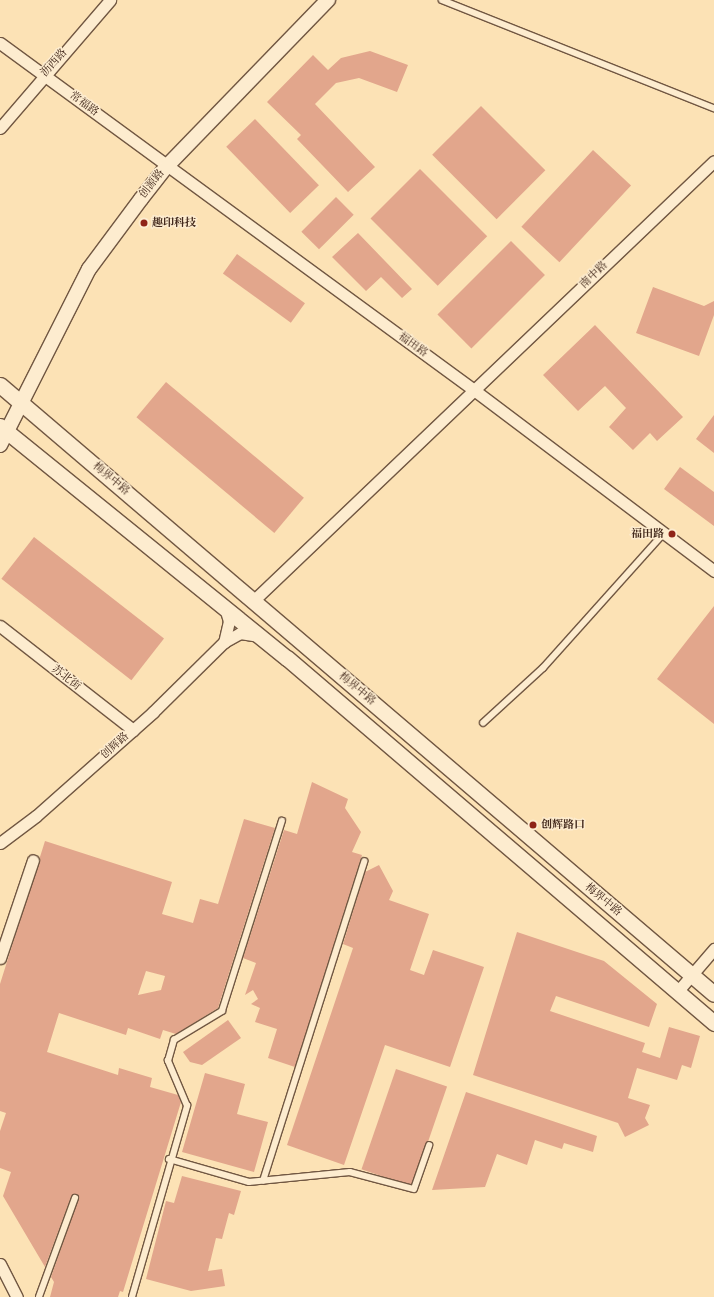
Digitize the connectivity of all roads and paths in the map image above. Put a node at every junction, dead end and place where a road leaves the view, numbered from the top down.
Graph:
1 (110, 0) edge
2 (328, 0) edge
3 (442, 0) edge
4 (0, 43) edge
5 (43, 74) junction
6 (714, 108) edge
7 (0, 128) edge
8 (714, 160) edge
9 (166, 166) junction
10 (0, 385) edge
11 (474, 390) junction
12 (21, 403) junction
13 (2, 434) edge
14 (664, 533) junction
15 (714, 571) edge
16 (253, 601) junction
17 (225, 608) junction
18 (0, 626) edge
19 (261, 637) junction
20 (224, 642) junction
21 (483, 723) dead end
22 (133, 730) junction
23 (282, 821) dead end
24 (0, 843) edge
25 (33, 860) dead end
26 (364, 862) dead end
27 (714, 949) edge
28 (0, 958) edge
29 (692, 975) junction
30 (677, 992) junction
31 (714, 994) edge
32 (714, 1023) edge
33 (429, 1146) dead end
34 (169, 1159) junction
35 (263, 1181) junction
36 (75, 1198) dead end
37 (0, 1264) edge
38 (17, 1297) edge
39 (39, 1297) edge
40 (132, 1297) edge

1 - 5 street, 沥西路
2 - 9 street, 创源路
3 - 6 lane
4 - 5 street, 常福路
5 - 7 street, 沥西路
5 - 9 street, 常福路
8 - 11 street, 南中路
9 - 11 street, 福田路
9 - 12 street, 创源路
10 - 12 main road, 梅界中路
11 - 14 street, 福田路
11 - 16 street, 南中路
12 - 13 street, 创源路
12 - 16 main road, 梅界中路
13 - 17 main road, 梅界中路
14 - 15 street, 福田路
14 - 21 lane
16 - 29 main road, 梅界中路
17 - 19 main road, 梅界中路
17 - 20 street
18 - 22 street, 苏北街
19 - 20 street
19 - 30 main road, 梅界中路
20 - 22 street, 创辉路
22 - 24 street, 创辉路
23 - 34 lane
25 - 28 street
26 - 35 lane
27 - 29 street
29 - 30 street
29 - 31 main road, 梅界中路
30 - 32 main road, 梅界中路
33 - 35 lane
34 - 35 lane
34 - 40 lane
36 - 39 lane
37 - 38 street

